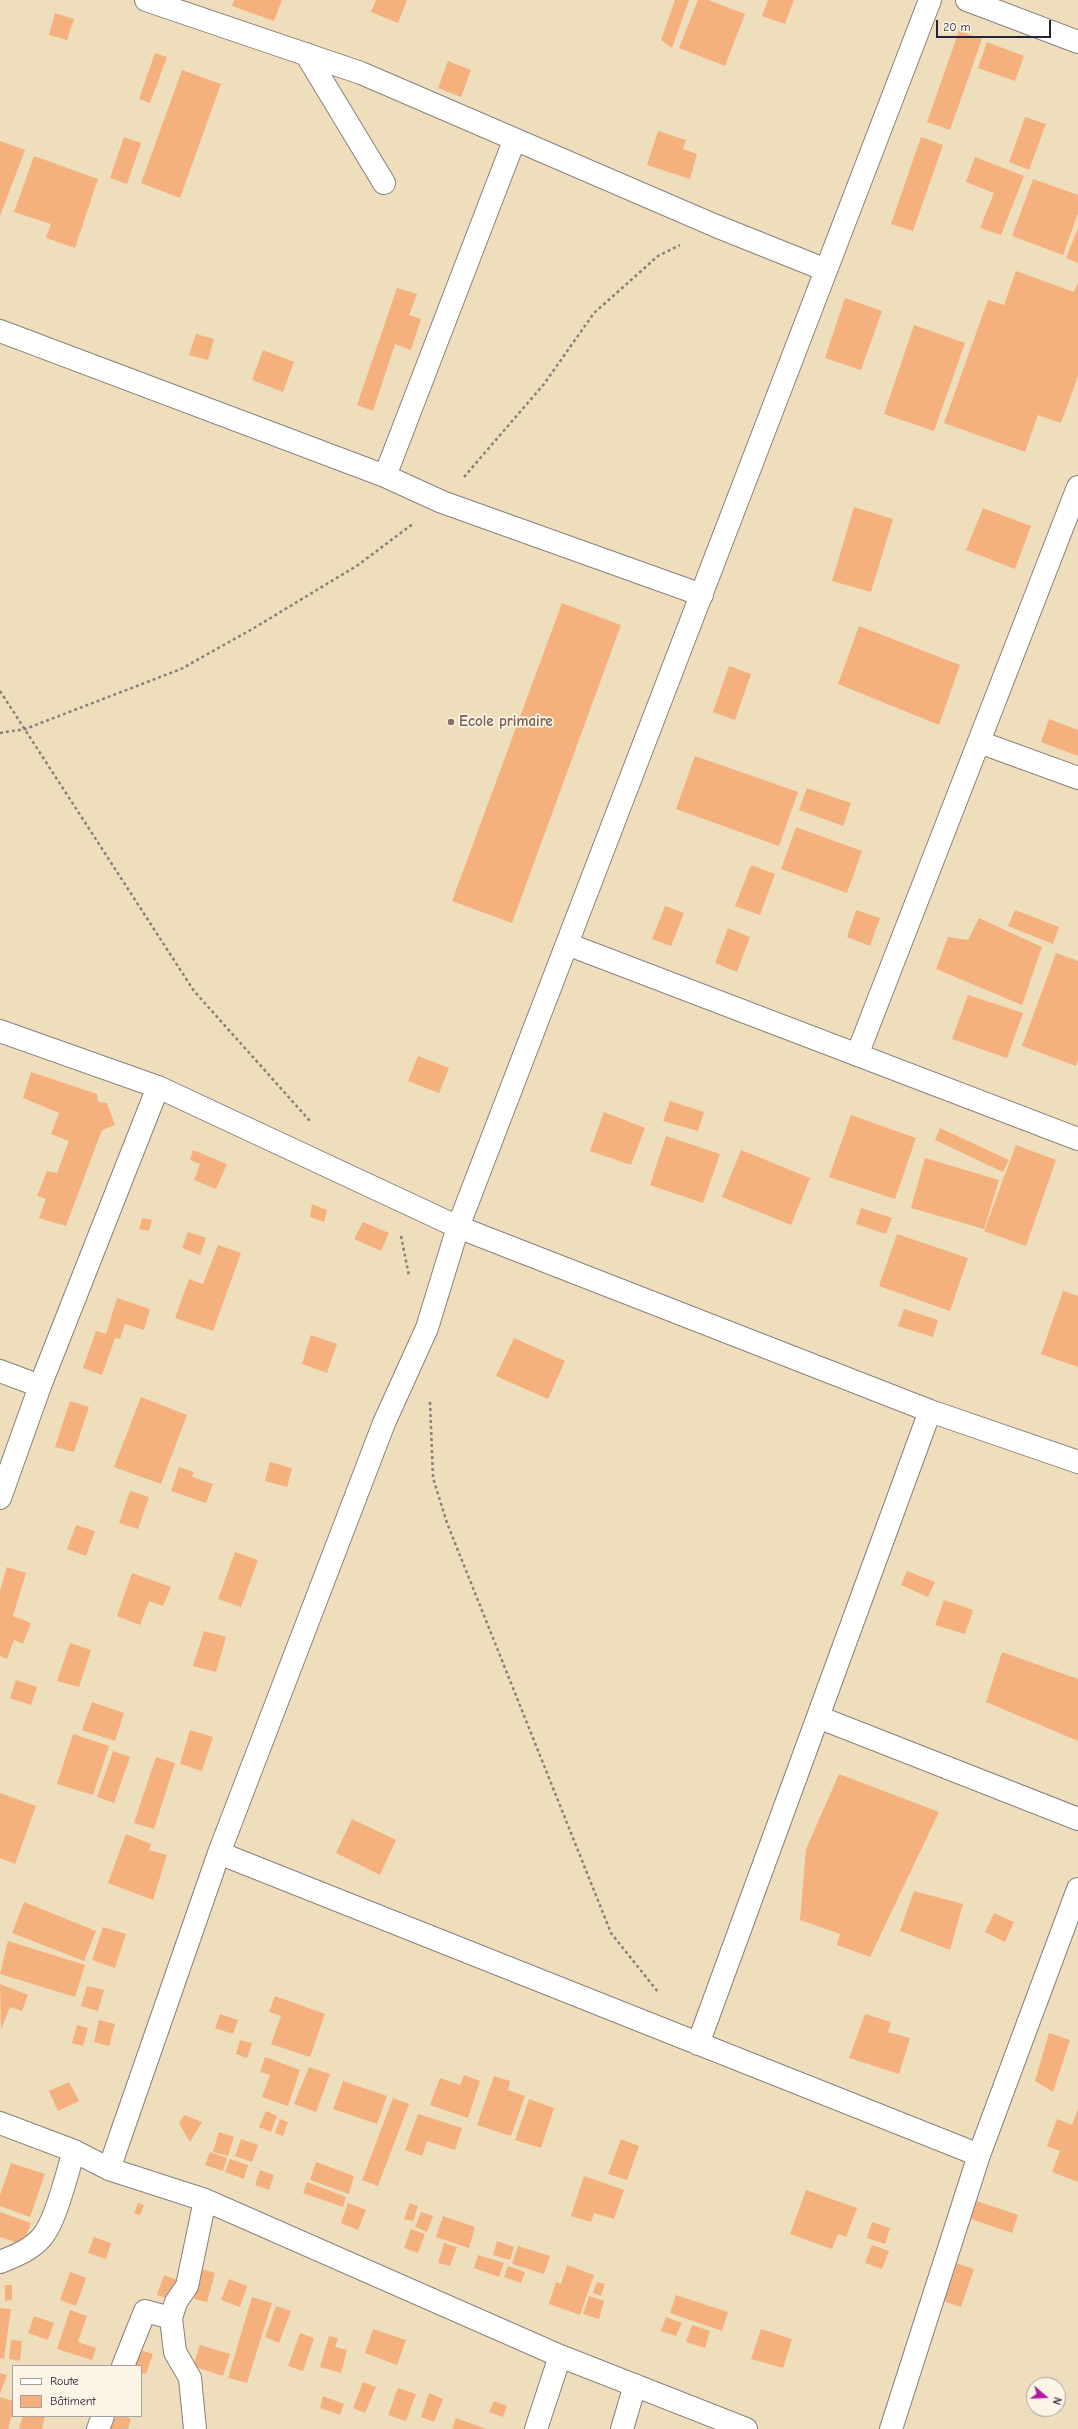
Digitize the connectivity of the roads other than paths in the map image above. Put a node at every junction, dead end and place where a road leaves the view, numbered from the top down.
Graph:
1 (146, 0) edge
2 (930, 0) edge
3 (967, 0) edge
4 (1078, 42) edge
5 (306, 54) junction
6 (514, 141) junction
7 (384, 183) dead end
8 (826, 270) junction
9 (0, 332) edge
10 (385, 476) junction
11 (1078, 486) edge
12 (702, 595) junction
13 (979, 742) junction
14 (1078, 778) edge
15 (567, 944) junction
16 (0, 1031) edge
17 (857, 1055) junction
18 (158, 1087) junction
19 (1078, 1139) edge
20 (458, 1227) junction
21 (0, 1372) edge
22 (40, 1386) junction
23 (930, 1411) junction
24 (1078, 1462) edge
25 (0, 1498) edge
26 (818, 1717) junction
27 (1078, 1819) edge
28 (219, 1853) junction
29 (1078, 1889) edge
30 (698, 2044) junction
31 (0, 2123) edge
32 (74, 2150) junction
33 (979, 2155) junction
34 (109, 2169) junction
35 (205, 2200) junction
36 (0, 2262) edge
37 (171, 2318) junction
38 (560, 2356) junction
39 (123, 2365) edge
40 (634, 2385) junction
41 (103, 2417) edge
42 (98, 2429) edge
43 (194, 2429) edge
44 (536, 2429) edge
45 (622, 2429) edge
46 (746, 2429) edge
47 (891, 2429) edge

1 - 5 street
2 - 8 street
3 - 4 street
5 - 6 street
5 - 7 street
6 - 8 street
6 - 10 street
8 - 12 street
9 - 10 street
10 - 12 street
11 - 13 street
12 - 15 street
13 - 14 street
13 - 17 street
15 - 17 street
15 - 20 street
16 - 18 street
17 - 19 street
18 - 20 street
18 - 22 street
20 - 23 street
20 - 28 street
21 - 22 street
22 - 25 street
23 - 24 street
23 - 26 street
26 - 27 street
26 - 30 street
28 - 30 street
28 - 34 street
29 - 33 street
30 - 33 street
31 - 32 street
32 - 34 street
32 - 36 street
33 - 47 street
34 - 35 street
35 - 37 street
35 - 38 street
37 - 39 street
37 - 43 street
38 - 40 street
38 - 44 street
40 - 45 street
40 - 46 street
41 - 42 street

